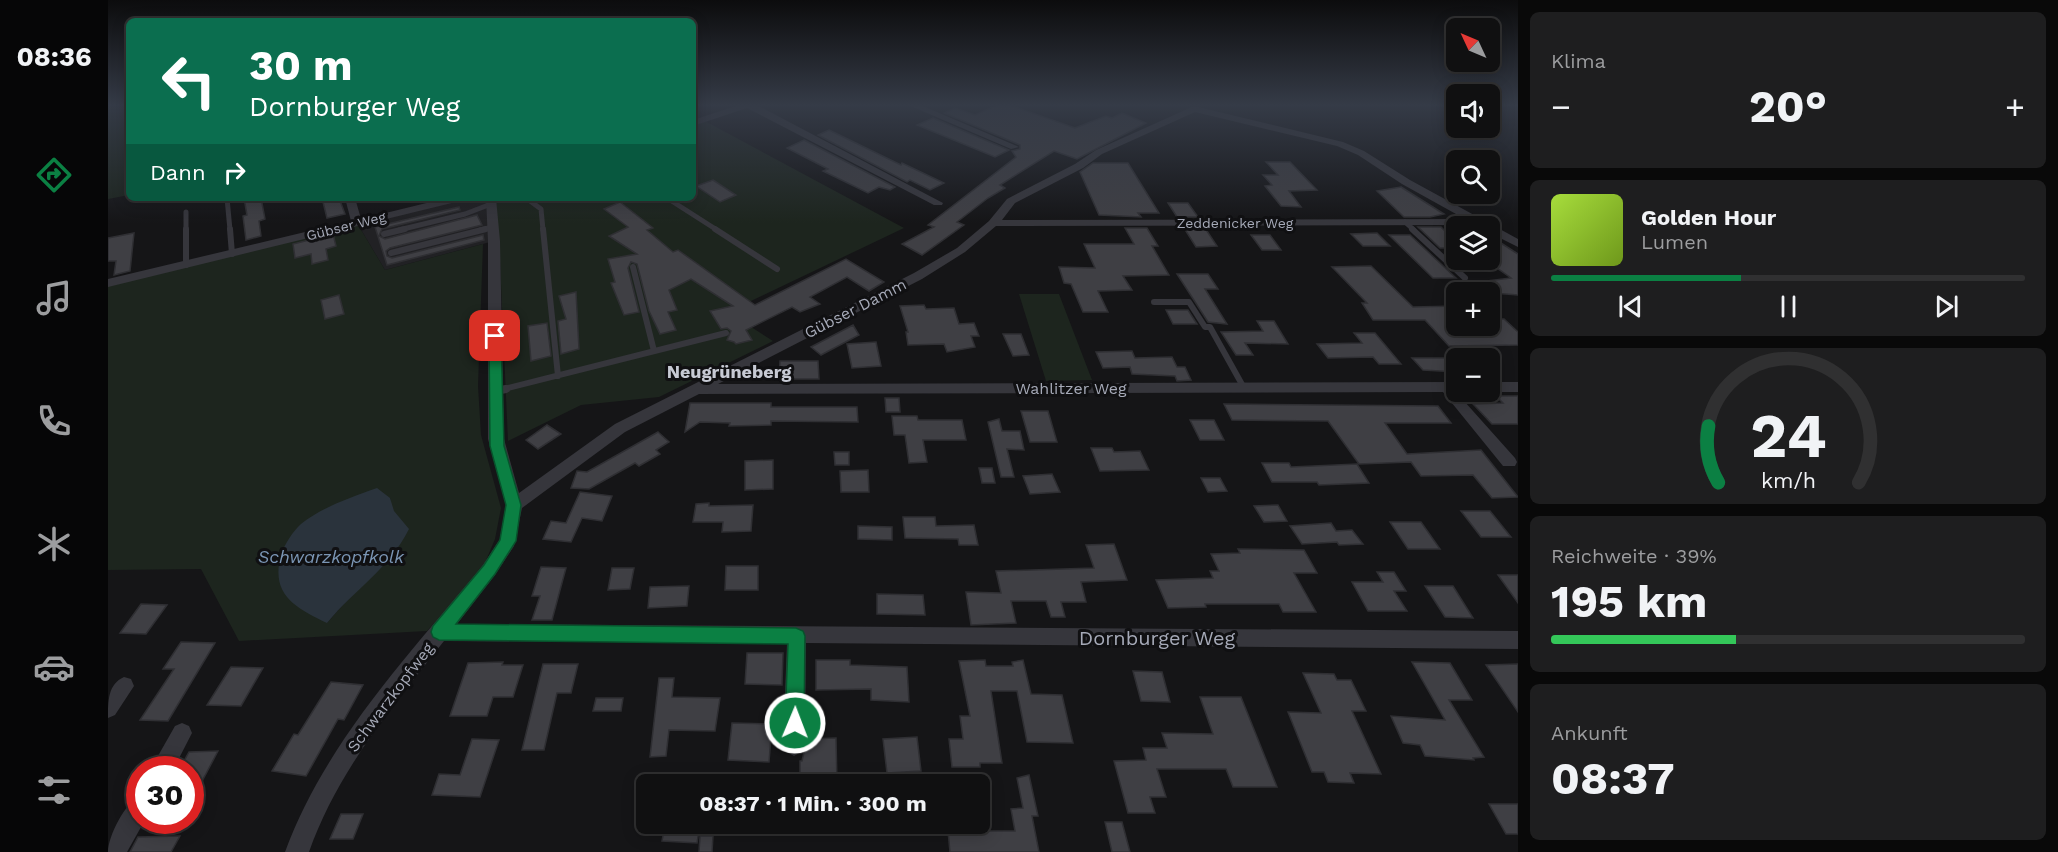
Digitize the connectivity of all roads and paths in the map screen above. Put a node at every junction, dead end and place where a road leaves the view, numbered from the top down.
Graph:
1 (824, 144) edge
2 (1006, 144) edge
3 (1117, 144) edge
4 (1339, 144) edge
5 (1014, 147) dead end
6 (227, 201) edge
7 (351, 201) edge
8 (438, 201) edge
9 (491, 201) edge
10 (530, 201) edge
11 (672, 201) edge
12 (938, 203) dead end
13 (186, 212) dead end
14 (1466, 216) edge
15 (1405, 222) junction
16 (357, 223) junction
17 (993, 223) junction
18 (1446, 224) edge
19 (493, 227) junction
20 (384, 234) dead end
21 (1500, 234) edge
22 (1518, 244) edge
23 (392, 253) dead end
24 (232, 254) junction
25 (186, 265) junction
26 (633, 267) dead end
27 (777, 270) dead end
28 (1465, 278) dead end
29 (108, 283) edge
30 (1155, 302) dead end
31 (726, 333) dead end
32 (654, 351) junction
33 (558, 376) junction
34 (1446, 387) edge
35 (1500, 387) edge
36 (1518, 387) edge
37 (1244, 388) junction
38 (696, 389) junction
39 (496, 390) junction
40 (1463, 402) edge
41 (1509, 462) dead end
42 (514, 505) junction
43 (439, 632) junction
44 (796, 636) junction
45 (1518, 640) edge
46 (124, 686) dead end
47 (108, 708) edge
48 (182, 733) dead end
49 (794, 745) dead end
50 (169, 756) edge
51 (126, 831) edge
52 (114, 852) edge
53 (297, 852) edge

1 - 12 street
2 - 5 street
3 - 17 street, Gübser Damm
4 - 14 street, Gübser Damm
6 - 24 lane
7 - 16 street
8 - 16 street, Gübser Weg
9 - 19 street, Schwarzkopfweg
9 - 20 lane
10 - 33 lane
11 - 27 lane
13 - 25 lane
15 - 17 street, Zeddenicker Weg
15 - 18 street, Zeddenicker Weg
15 - 28 lane
16 - 24 street, Gübser Weg
17 - 38 street, Gübser Damm
19 - 23 lane
19 - 39 street, Schwarzkopfweg
21 - 22 street
24 - 25 street, Gübser Weg
25 - 29 street, Gübser Weg
26 - 32 lane
30 - 37 lane
31 - 32 lane
32 - 33 lane
33 - 39 lane
34 - 37 street, Wahlitzer Weg
35 - 36 street
37 - 38 street, Wahlitzer Weg
38 - 42 street, Gübser Damm
39 - 42 street, Schwarzkopfweg
40 - 41 street, Wahlitzer Weg
42 - 43 street, Schwarzkopfweg
43 - 44 street, Dornburger Weg
43 - 53 street, Schwarzkopfweg
44 - 45 street, Dornburger Weg
44 - 49 street
46 - 47 street
48 - 50 street
51 - 52 street

